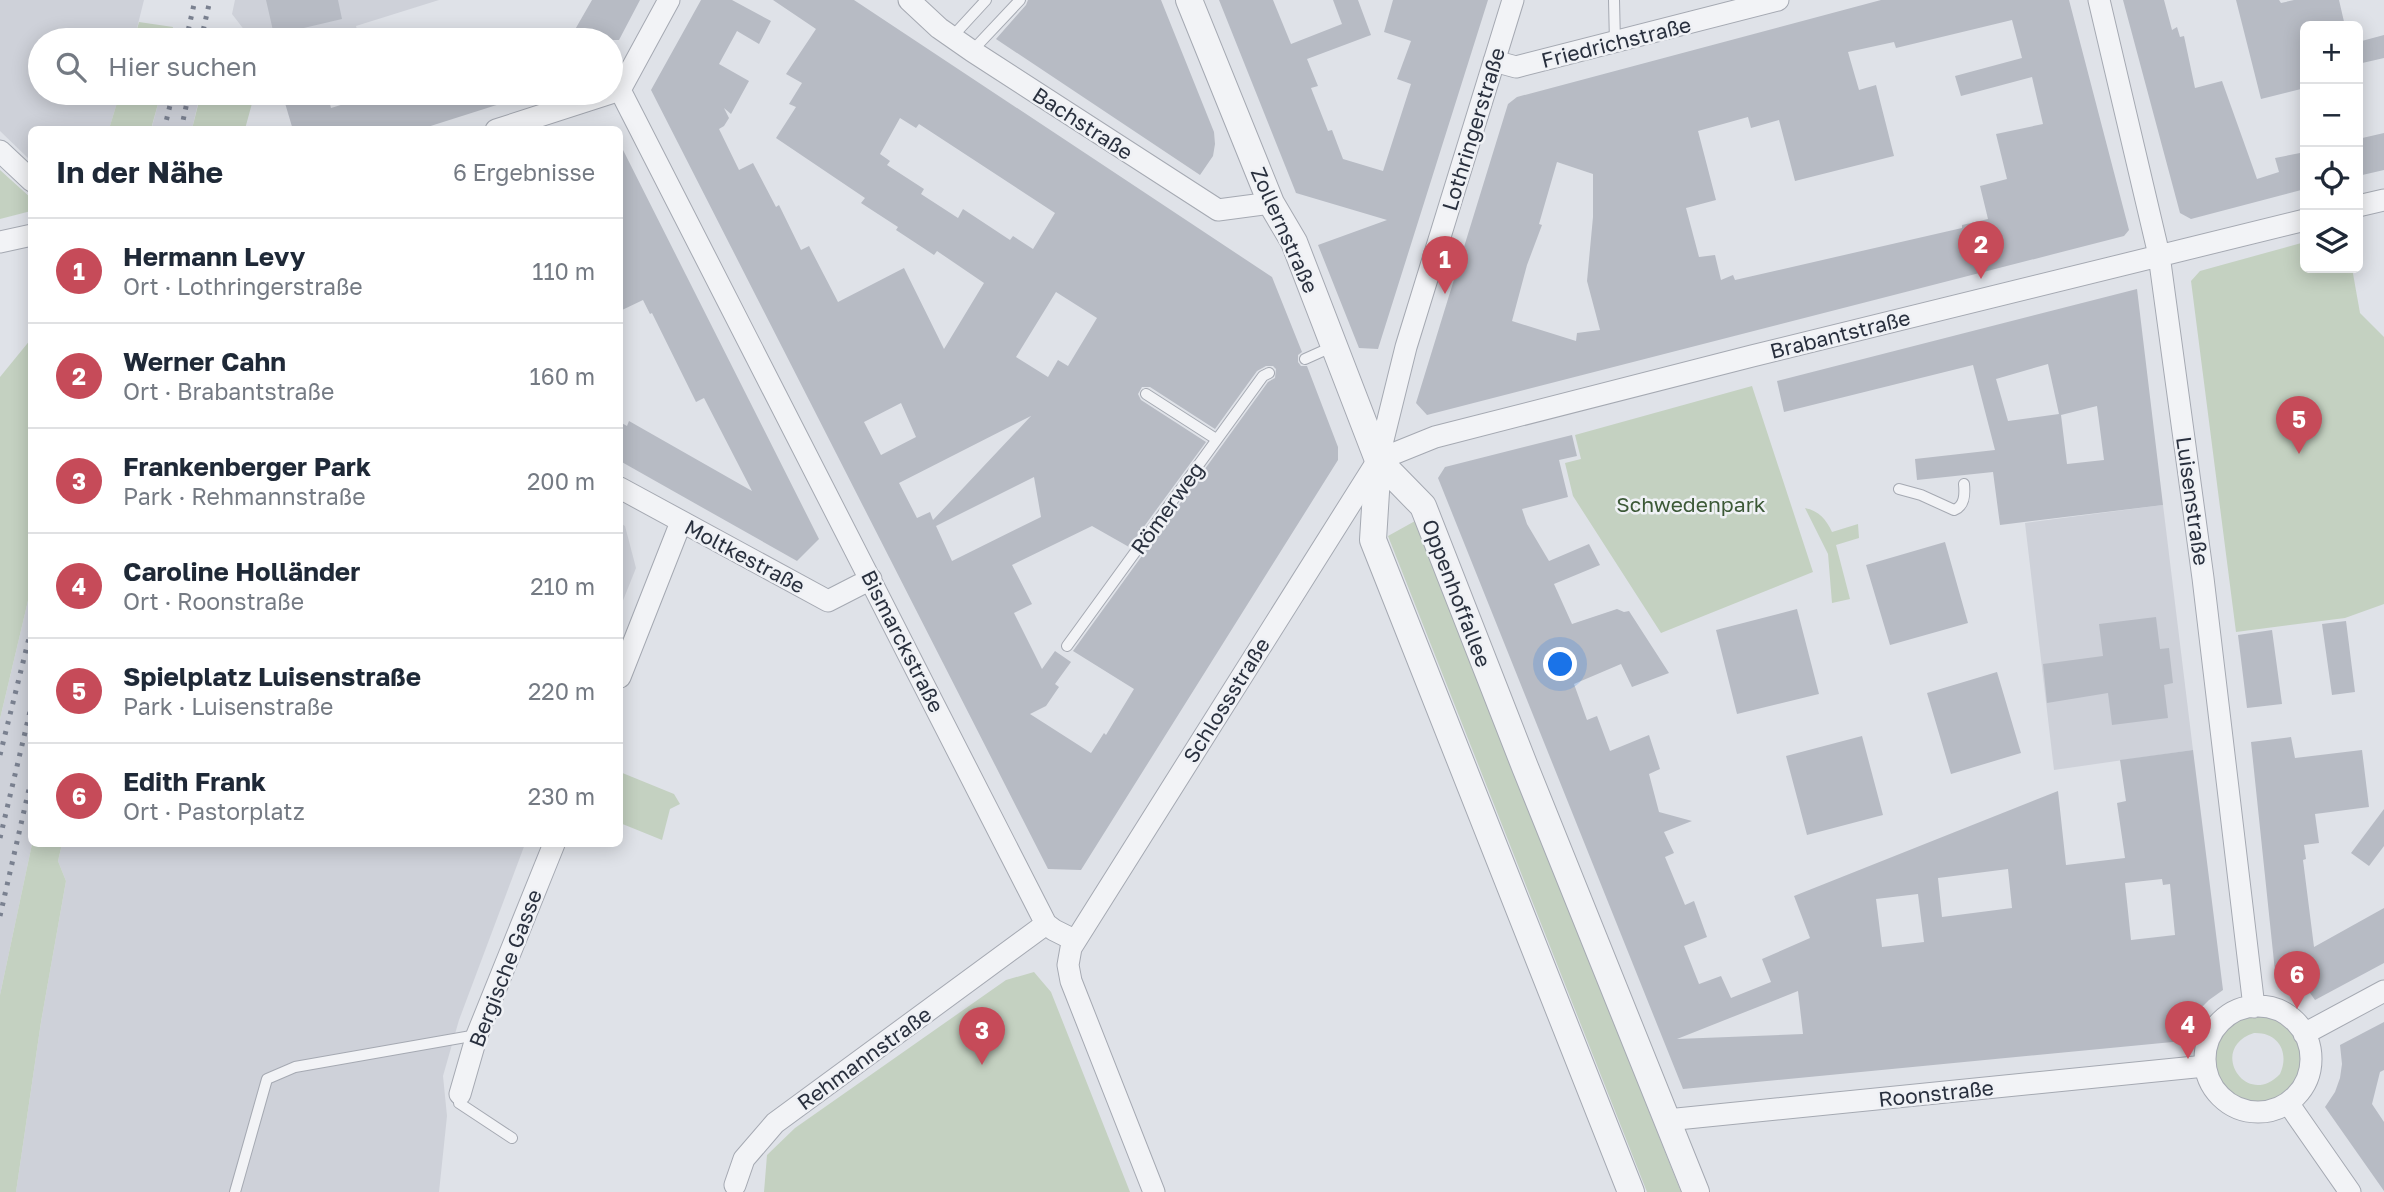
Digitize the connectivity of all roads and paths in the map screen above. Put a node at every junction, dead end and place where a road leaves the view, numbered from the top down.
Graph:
1 (669, 0) edge
2 (909, 0) edge
3 (986, 0) edge
4 (1020, 0) edge
5 (1189, 0) edge
6 (1513, 0) edge
7 (1614, 0) edge
8 (1778, 0) edge
9 (2099, 0) edge
10 (952, 37) junction
11 (1615, 43) junction
12 (972, 51) junction
13 (1494, 61) junction
14 (623, 84) edge
15 (623, 96) edge
16 (574, 105) edge
17 (508, 126) edge
18 (0, 151) edge
19 (28, 177) edge
20 (2384, 200) edge
21 (1270, 203) junction
22 (2363, 205) edge
23 (2300, 221) edge
24 (28, 236) edge
25 (0, 242) edge
26 (2159, 255) junction
27 (1334, 346) junction
28 (1304, 359) dead end
29 (1269, 373) dead end
30 (1146, 394) dead end
31 (1216, 439) junction
32 (1378, 460) junction
33 (1964, 484) dead end
34 (1899, 489) dead end
35 (623, 490) edge
36 (681, 522) junction
37 (871, 579) junction
38 (1067, 646) dead end
39 (623, 669) edge
40 (554, 847) edge
41 (1046, 924) junction
42 (1074, 940) junction
43 (2384, 991) edge
44 (2254, 1007) junction
45 (2304, 1034) junction
46 (477, 1035) junction
47 (2205, 1066) junction
48 (460, 1094) joint
49 (2288, 1103) junction
50 (1667, 1120) junction
51 (512, 1138) dead end
52 (735, 1185) dead end
53 (235, 1192) edge
54 (1154, 1192) edge
55 (1631, 1192) edge
56 (1696, 1192) edge
57 (2350, 1192) edge

1 - 14 street
2 - 10 street, Bachstraße
3 - 10 lane
4 - 12 lane
5 - 21 street, Zollernstraße
6 - 13 street, Lothringerstraße
7 - 11 lane
8 - 11 street, Friedrichstraße
9 - 26 street, Luisenstraße
10 - 12 street, Bachstraße
11 - 13 street, Friedrichstraße
12 - 21 street, Bachstraße
13 - 32 street, Lothringerstraße
15 - 37 street, Bismarckstraße
16 - 17 street
18 - 19 street
20 - 22 street
21 - 27 street, Zollernstraße
23 - 26 street, Brabantstraße
24 - 25 street
26 - 32 street, Brabantstraße
26 - 44 street, Luisenstraße
27 - 28 lane
27 - 32 street, Zollernstraße
29 - 31 lane, Römerweg
30 - 31 lane
31 - 38 lane, Römerweg
32 - 42 street, Schlossstraße
32 - 50 street, Oppenhoffallee
32 - 55 street
33 - 34 lane
35 - 36 street, Moltkestraße
36 - 37 street, Moltkestraße
36 - 39 street
37 - 41 street, Bismarckstraße
40 - 46 street, Bergische Gasse
41 - 42 street
41 - 52 street, Rehmannstraße
42 - 54 street
43 - 45 street
44 - 45 street
44 - 47 street
45 - 49 street
46 - 48 street, Bergische Gasse
46 - 53 lane
47 - 49 street
47 - 50 street, Roonstraße
48 - 51 lane
49 - 57 street
50 - 56 street, Oppenhoffallee

